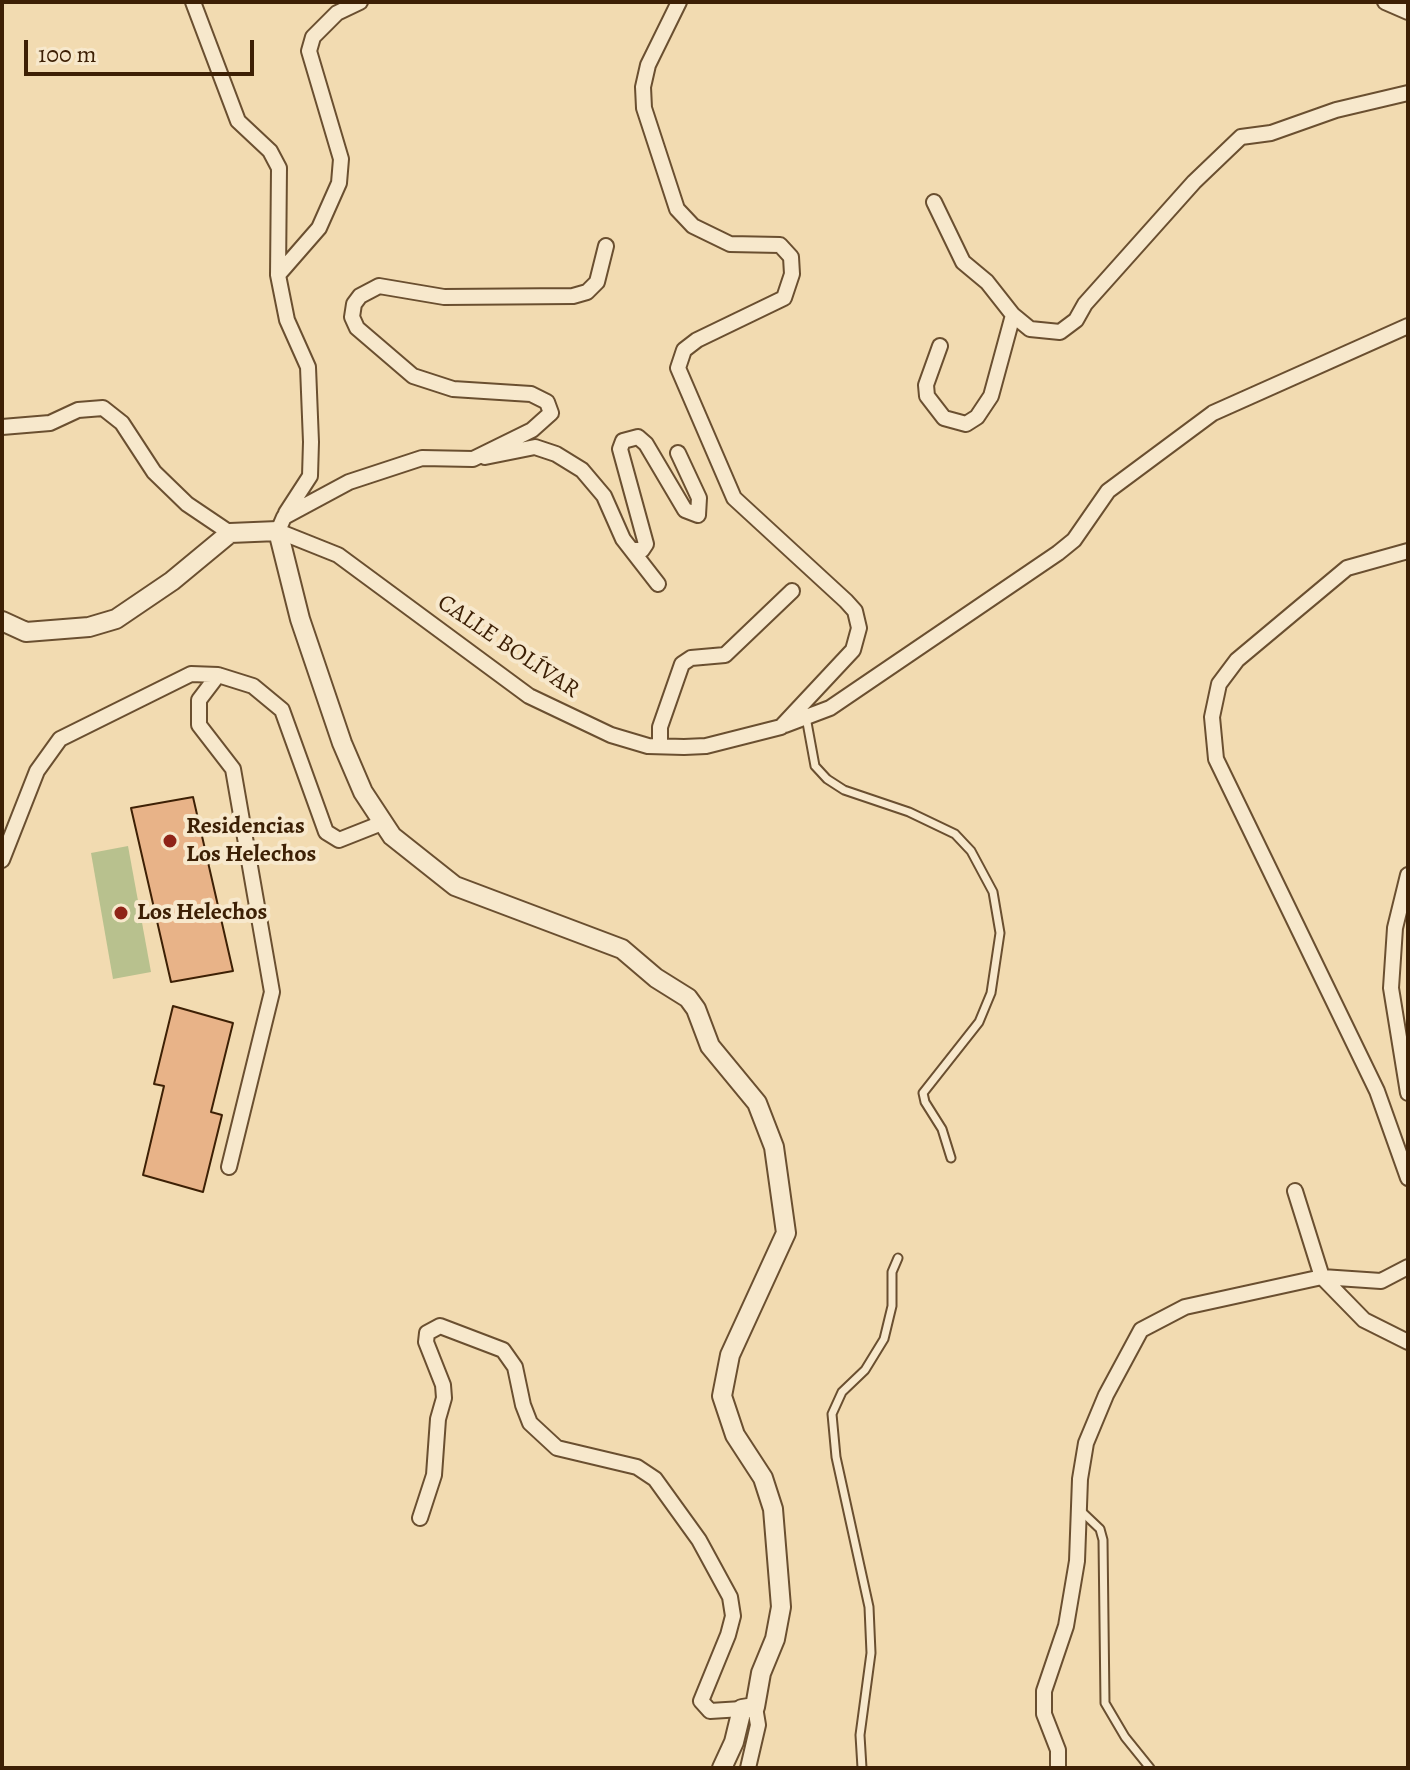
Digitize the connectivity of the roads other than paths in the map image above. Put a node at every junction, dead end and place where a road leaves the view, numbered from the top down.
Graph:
1 (193, 2) edge
2 (360, 2) edge
3 (679, 2) edge
4 (1385, 2) edge
5 (1408, 12) edge
6 (1408, 93) edge
7 (934, 202) dead end
8 (606, 246) dead end
9 (278, 275) junction
10 (1013, 315) junction
11 (1408, 326) edge
12 (940, 346) dead end
13 (2, 427) edge
14 (678, 453) dead end
15 (473, 459) junction
16 (281, 524) junction
17 (230, 533) junction
18 (632, 550) junction
19 (1408, 551) edge
20 (658, 584) dead end
21 (792, 591) dead end
22 (2, 621) edge
23 (218, 675) junction
24 (806, 717) junction
25 (781, 727) junction
26 (660, 746) junction
27 (382, 823) junction
28 (2, 860) edge
29 (1408, 875) edge
30 (1408, 1093) edge
31 (951, 1158) dead end
32 (229, 1167) dead end
33 (1408, 1178) edge
34 (1295, 1191) dead end
35 (898, 1258) dead end
36 (1408, 1267) edge
37 (1322, 1277) junction
38 (1408, 1342) edge
39 (1078, 1509) junction
40 (420, 1518) dead end
41 (749, 1708) junction
42 (722, 1768) edge
43 (748, 1768) edge
44 (862, 1768) edge
45 (1058, 1768) edge
46 (1150, 1768) edge

1 - 9 street
2 - 9 street
3 - 25 street
4 - 5 street
6 - 10 street
7 - 10 street
8 - 15 street
9 - 16 street
10 - 12 street
11 - 24 street, CALLE BOLÍVAR
13 - 17 street
14 - 18 street
15 - 16 street
15 - 18 street
16 - 17 street, CALLE BOLÍVAR
16 - 26 street, CALLE BOLÍVAR
16 - 27 street
17 - 22 street
18 - 20 street
19 - 33 street
21 - 26 street
23 - 27 street
23 - 28 street
23 - 32 street
24 - 25 street, CALLE BOLÍVAR
24 - 31 lane
25 - 26 street, CALLE BOLÍVAR
27 - 41 street
29 - 30 street
34 - 37 street
35 - 44 lane
36 - 37 street
37 - 38 street
37 - 39 street
39 - 45 street
39 - 46 lane
40 - 41 street
41 - 42 street
41 - 43 street

